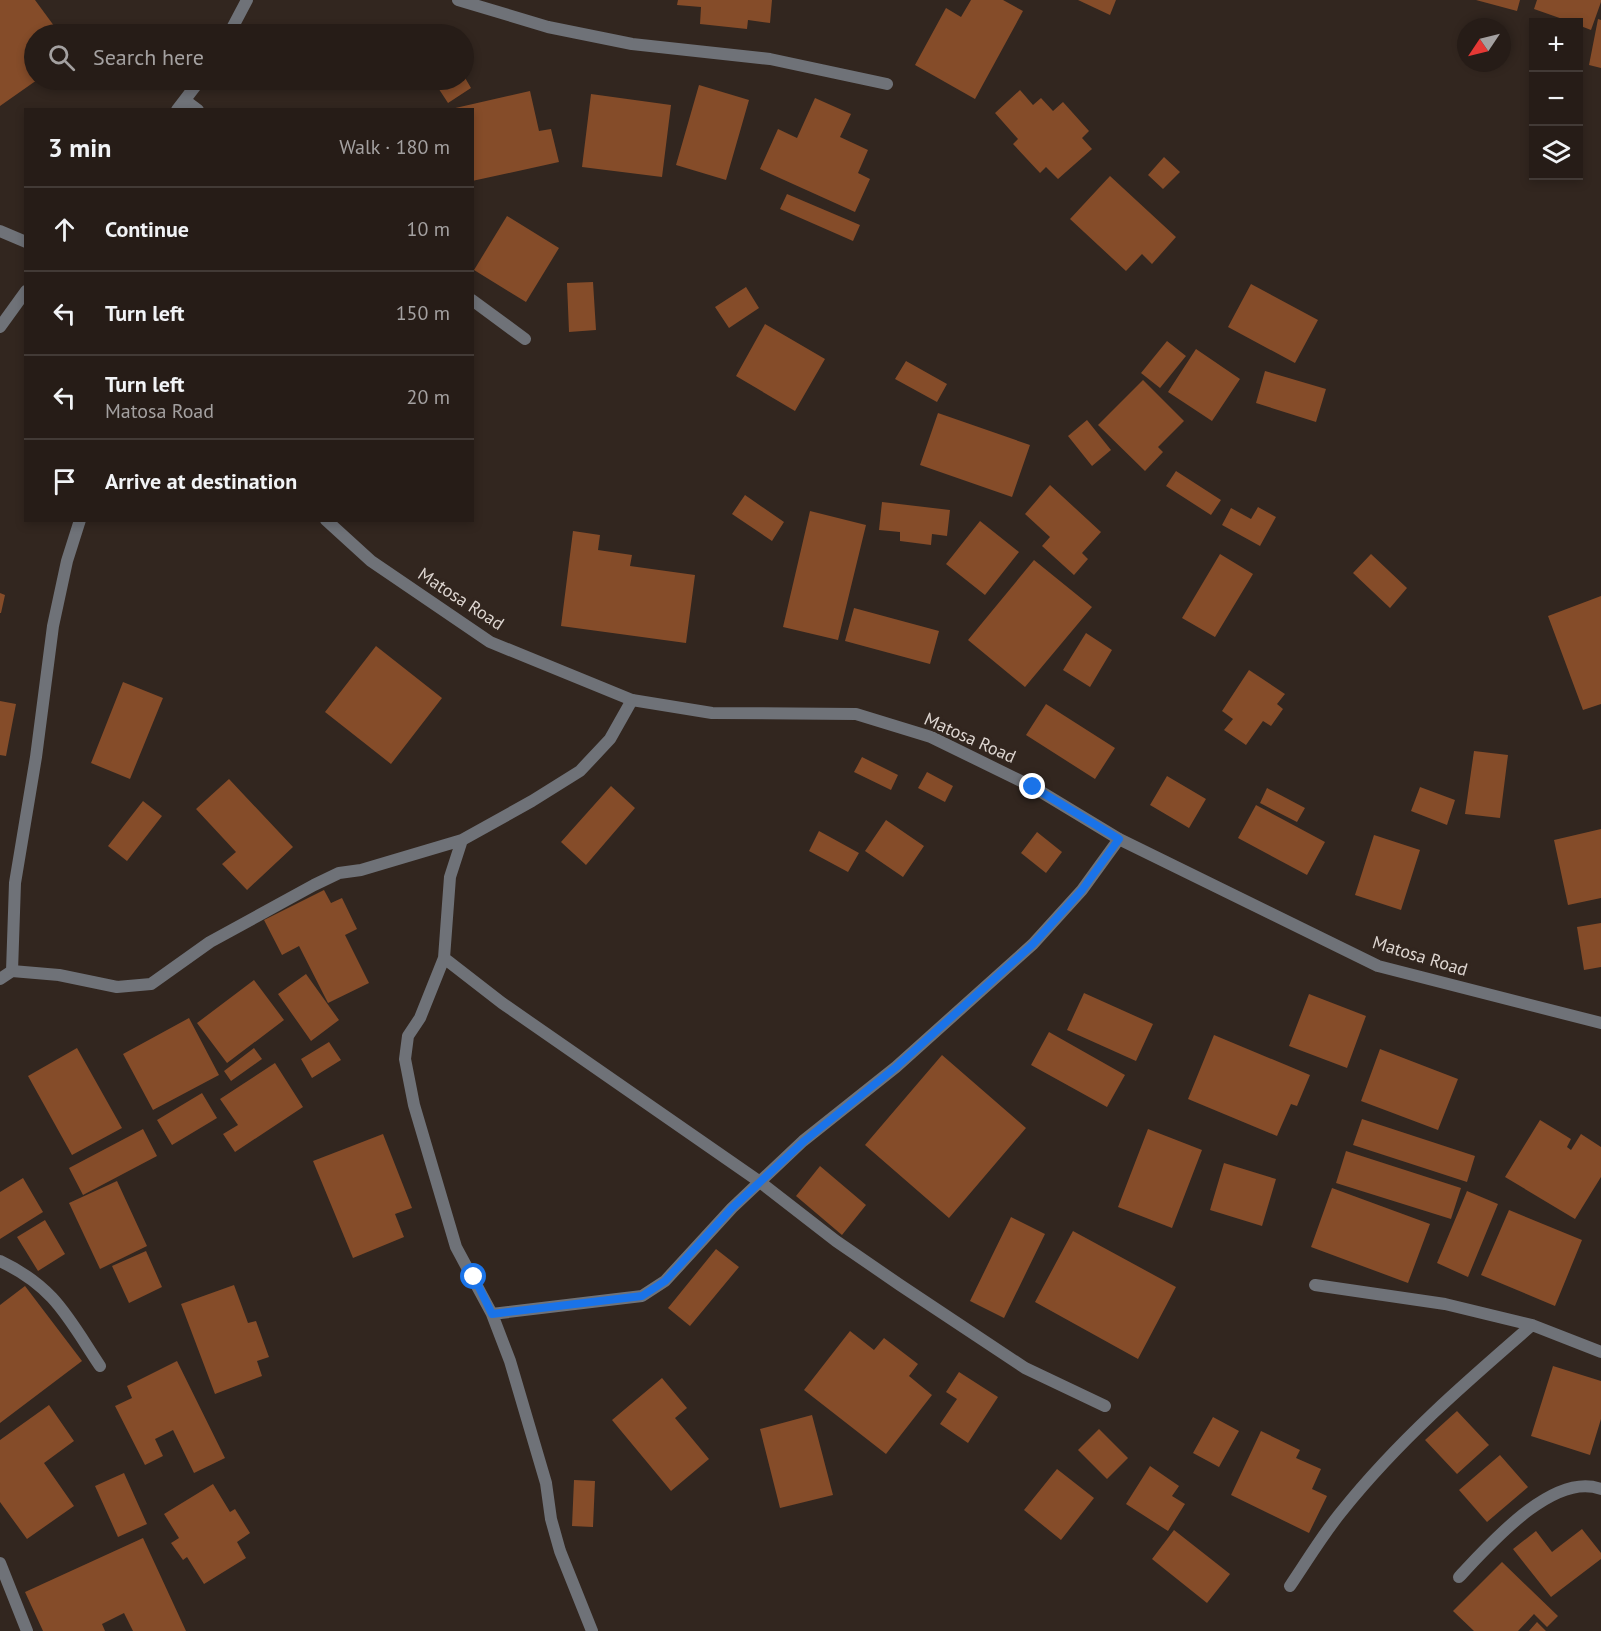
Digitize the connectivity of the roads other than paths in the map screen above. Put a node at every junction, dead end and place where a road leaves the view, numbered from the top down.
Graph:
1 (248, 0) edge
2 (458, 0) edge
3 (235, 24) edge
4 (887, 84) dead end
5 (192, 90) edge
6 (181, 105) edge
7 (0, 231) edge
8 (24, 241) edge
9 (24, 294) edge
10 (474, 301) edge
11 (0, 327) edge
12 (525, 339) dead end
13 (79, 522) edge
14 (328, 522) edge
15 (632, 700) junction
16 (1119, 839) junction
17 (462, 840) junction
18 (444, 958) junction
19 (12, 971) junction
20 (0, 979) edge
21 (1601, 1023) edge
22 (760, 1182) junction
23 (0, 1261) edge
24 (1315, 1285) dead end
25 (492, 1314) junction
26 (1532, 1325) junction
27 (1601, 1352) edge
28 (100, 1366) dead end
29 (1105, 1406) dead end
30 (1601, 1489) edge
31 (0, 1563) edge
32 (1460, 1577) dead end
33 (1290, 1586) dead end
34 (27, 1631) edge
35 (592, 1631) edge

1 - 3 street
2 - 4 street
5 - 6 street
7 - 8 street
9 - 11 street
10 - 12 street
13 - 19 street
14 - 15 street, Matosa Road
15 - 16 street, Matosa Road
15 - 17 street
16 - 21 street, Matosa Road
16 - 22 street
17 - 18 street
17 - 19 street
18 - 22 street
18 - 25 street
19 - 20 street
22 - 25 street
22 - 29 street
23 - 28 street
24 - 26 street
25 - 35 street
26 - 27 street
26 - 33 street
30 - 32 street
31 - 34 street

